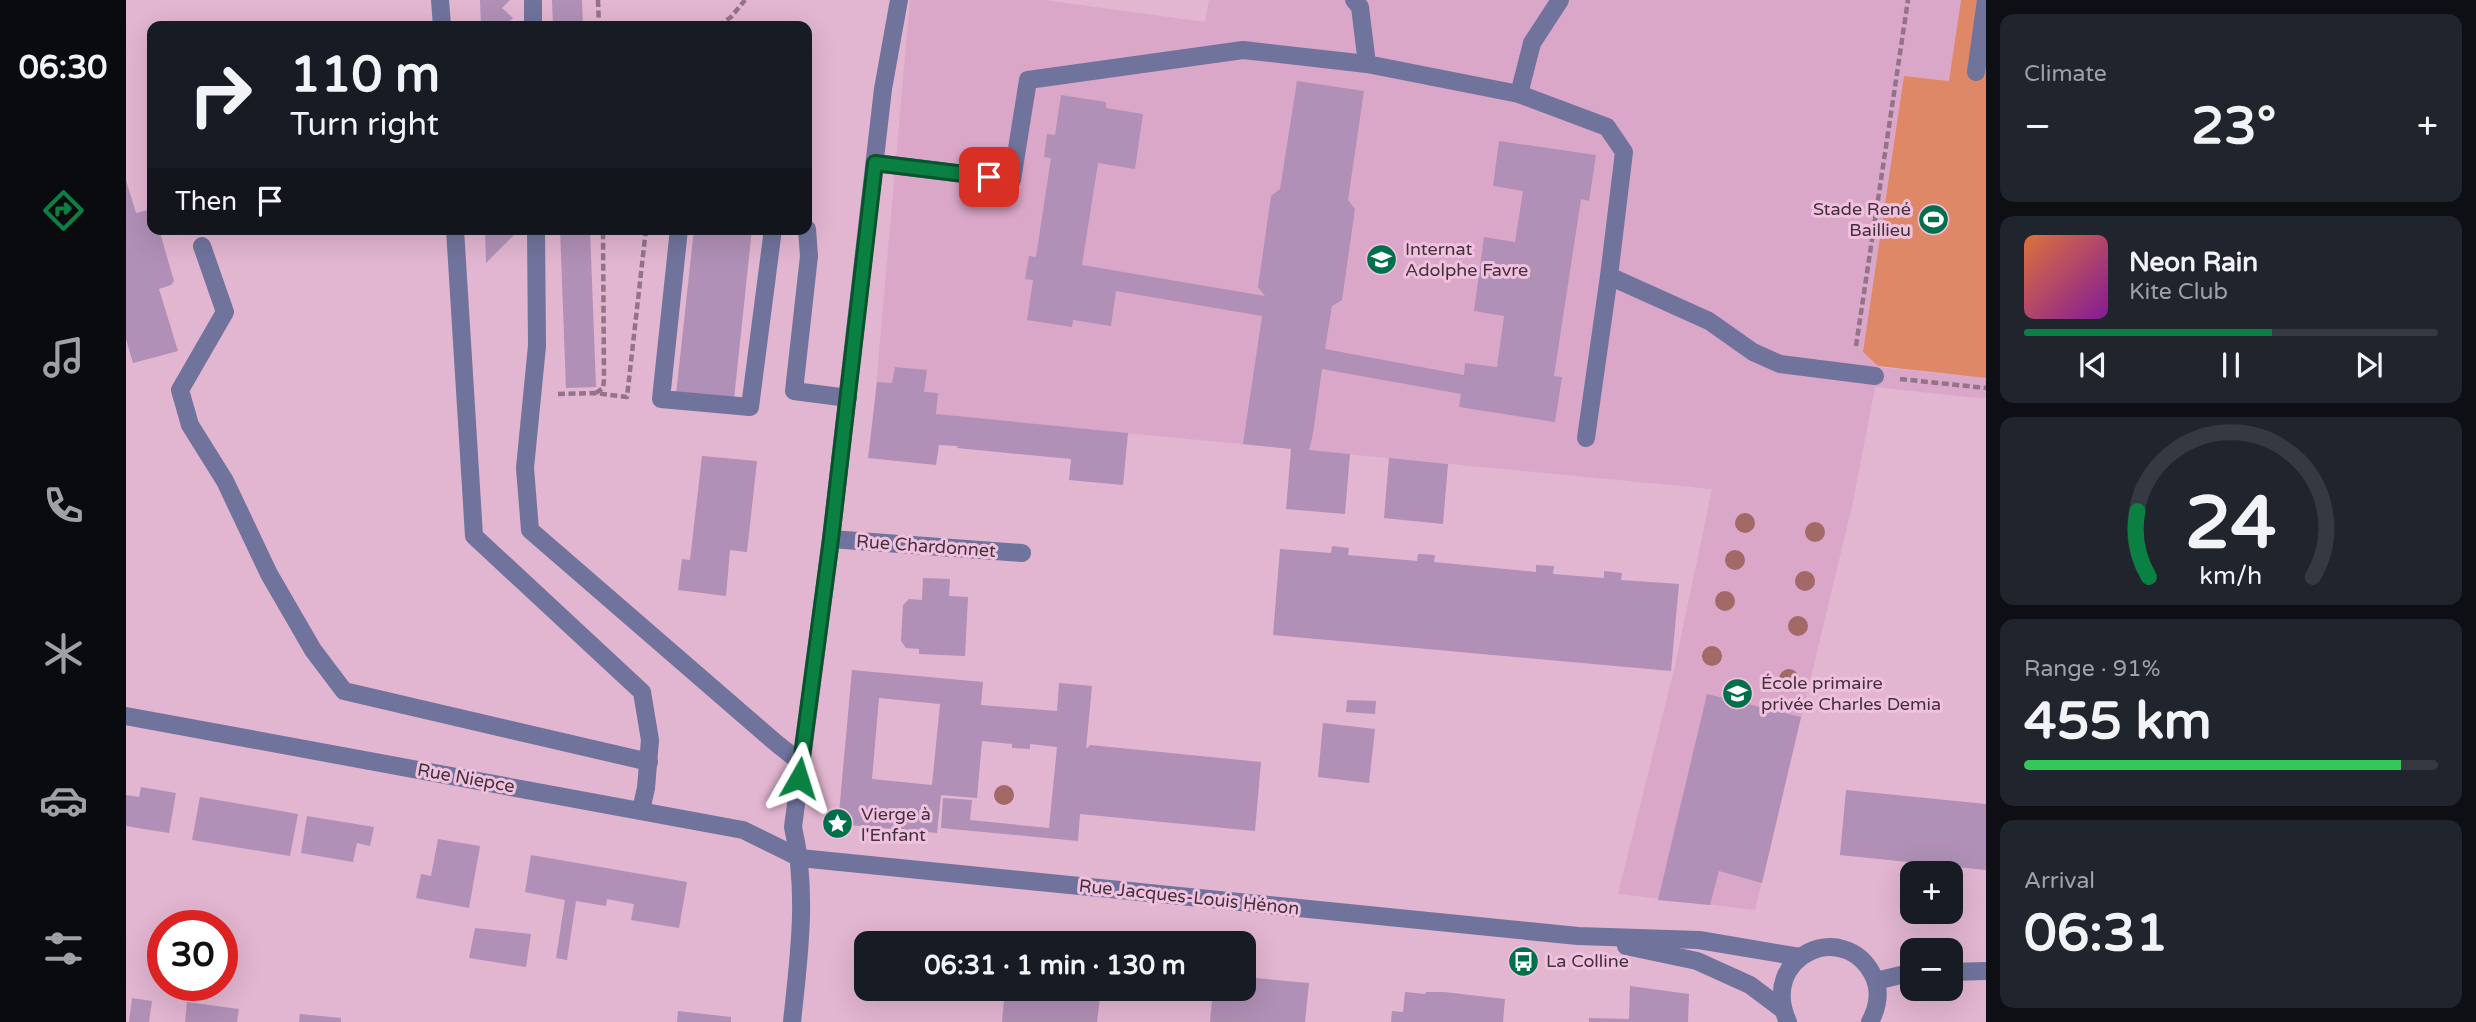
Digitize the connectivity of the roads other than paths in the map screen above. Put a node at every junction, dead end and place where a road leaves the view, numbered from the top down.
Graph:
1 (440, 0) edge
2 (533, 0) edge
3 (899, 0) edge
4 (1354, 0) edge
5 (1560, 0) edge
6 (1985, 7) edge
7 (442, 21) edge
8 (533, 21) edge
9 (1367, 64) junction
10 (1980, 66) edge
11 (1519, 94) junction
12 (875, 163) junction
13 (455, 235) edge
14 (536, 235) edge
15 (678, 235) edge
16 (772, 235) edge
17 (807, 235) edge
18 (202, 246) dead end
19 (1609, 276) junction
20 (1875, 376) road end
21 (848, 398) junction
22 (1586, 438) dead end
23 (831, 539) junction
24 (1022, 553) dead end
25 (126, 716) edge
26 (649, 762) junction
27 (800, 762) junction
28 (641, 810) junction
29 (800, 858) junction
30 (1578, 936) junction
31 (1800, 957) junction
32 (1986, 971) edge
33 (1963, 972) edge
34 (1900, 975) edge
35 (1876, 981) junction
36 (1785, 1015) edge
37 (792, 1022) edge
38 (1870, 1022) edge

1 - 7 street
2 - 8 street
3 - 12 street
4 - 9 street
5 - 11 street
6 - 10 street
9 - 11 street
9 - 12 street
11 - 19 street
12 - 21 street
13 - 26 street
14 - 27 street
15 - 16 street
17 - 21 street
18 - 26 street
19 - 20 street
19 - 22 street
21 - 23 street
23 - 24 street, Rue Chardonnet
23 - 27 street
25 - 28 street, Rue Niepce
26 - 28 street
27 - 29 street
28 - 29 street, Rue Niepce
29 - 30 street, Rue Jacques-Louis Hénon
29 - 37 street
30 - 31 street, Rue Jacques-Louis Hénon
30 - 36 street, Rue Jacques-Louis Hénon
31 - 35 street, Rue Jacques-Louis Hénon
31 - 36 street, Rue Jacques-Louis Hénon
32 - 33 street
34 - 35 street
35 - 38 street

